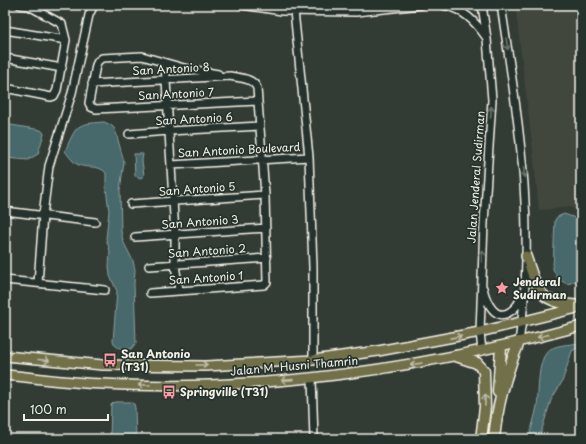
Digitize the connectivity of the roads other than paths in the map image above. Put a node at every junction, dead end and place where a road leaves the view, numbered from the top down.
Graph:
1 (20, 5) edge
2 (94, 5) edge
3 (242, 5) edge
4 (421, 5) edge
5 (443, 5) edge
6 (482, 5) edge
7 (501, 5) edge
8 (294, 11) junction
9 (5, 30) edge
10 (487, 39) junction
11 (66, 40) junction
12 (5, 58) edge
13 (165, 63) junction
14 (62, 68) junction
15 (230, 76) junction
16 (166, 80) junction
17 (92, 84) junction
18 (5, 88) edge
19 (258, 101) junction
20 (168, 106) junction
21 (260, 126) junction
22 (169, 130) junction
23 (130, 134) dead end
24 (308, 157) junction
25 (262, 160) junction
26 (171, 165) junction
27 (265, 195) junction
28 (172, 201) junction
29 (131, 204) dead end
30 (5, 211) edge
31 (43, 215) junction
32 (95, 222) dead end
33 (266, 228) junction
34 (175, 234) junction
35 (136, 237) dead end
36 (526, 256) junction
37 (267, 258) junction
38 (175, 265) junction
39 (148, 266) dead end
40 (525, 279) junction
41 (5, 280) edge
42 (481, 282) junction
43 (38, 283) junction
44 (105, 290) dead end
45 (178, 291) junction
46 (150, 293) dead end
47 (581, 306) edge
48 (522, 322) junction
49 (581, 326) edge
50 (480, 332) junction
51 (519, 342) junction
52 (501, 347) junction
53 (482, 351) junction
54 (5, 356) edge
55 (456, 356) junction
56 (313, 360) junction
57 (5, 375) edge
58 (312, 378) junction
59 (495, 425) junction
60 (314, 439) edge
61 (481, 439) edge
62 (494, 439) edge

1 - 11 street
2 - 31 street
3 - 8 street
4 - 8 street
5 - 10 street
6 - 10 street, Jalan Jenderal Sudirman
7 -> 36 street
8 - 24 street
9 - 11 street
42 -> 10 street, Jalan Jenderal Sudirman
11 - 14 street
12 - 14 street
13 - 15 street
13 - 16 street
13 - 17 street
14 - 18 street
15 - 16 street, San Antonio 8
15 - 19 street, San Antonio 8
16 - 17 street, San Antonio 8
16 - 20 street
17 - 20 street, San Antonio 7
19 - 20 street, San Antonio 7
19 - 21 street
20 - 22 street
21 - 22 street, San Antonio 6
21 - 25 street
22 - 23 street, San Antonio 6
22 - 26 street
24 - 25 street, San Antonio Boulevard
24 - 56 street
25 - 26 street, San Antonio Boulevard
25 - 27 street
26 - 28 street
27 - 28 street, San Antonio 5
27 - 33 street
28 - 29 street, San Antonio 5
28 - 34 street
30 - 31 street
31 - 32 street
31 - 43 street
33 - 34 street, San Antonio 3
33 - 37 street
34 - 35 street, San Antonio 3
34 - 38 street
36 - 40 street
36 - 47 main road
37 - 38 street, San Antonio 2
37 - 45 street, San Antonio 1
38 - 39 street, San Antonio 2
38 - 45 street
40 - 42 street
40 - 48 street
41 - 43 street
42 - 50 street, Jalan Jenderal Sudirman
43 - 44 street
45 - 46 street, San Antonio 1
47 - 48 main road, Jalan M. Husni Thamrin
48 - 50 main road, Jalan M. Husni Thamrin
48 - 51 street
49 -> 51 main road, Jalan M. Husni Thamrin
50 - 53 street, Jalan Jenderal Sudirman
56 -> 50 main road, Jalan M. Husni Thamrin
51 - 52 main road, Jalan M. Husni Thamrin
51 - 59 highway
52 - 53 main road, Jalan M. Husni Thamrin
52 - 59 highway
53 - 55 main road, Jalan M. Husni Thamrin
54 -> 56 main road, Jalan M. Husni Thamrin
55 -> 58 main road, Jalan M. Husni Thamrin
61 -> 55 highway
58 -> 57 main road, Jalan M. Husni Thamrin
58 - 60 street
59 - 62 highway

